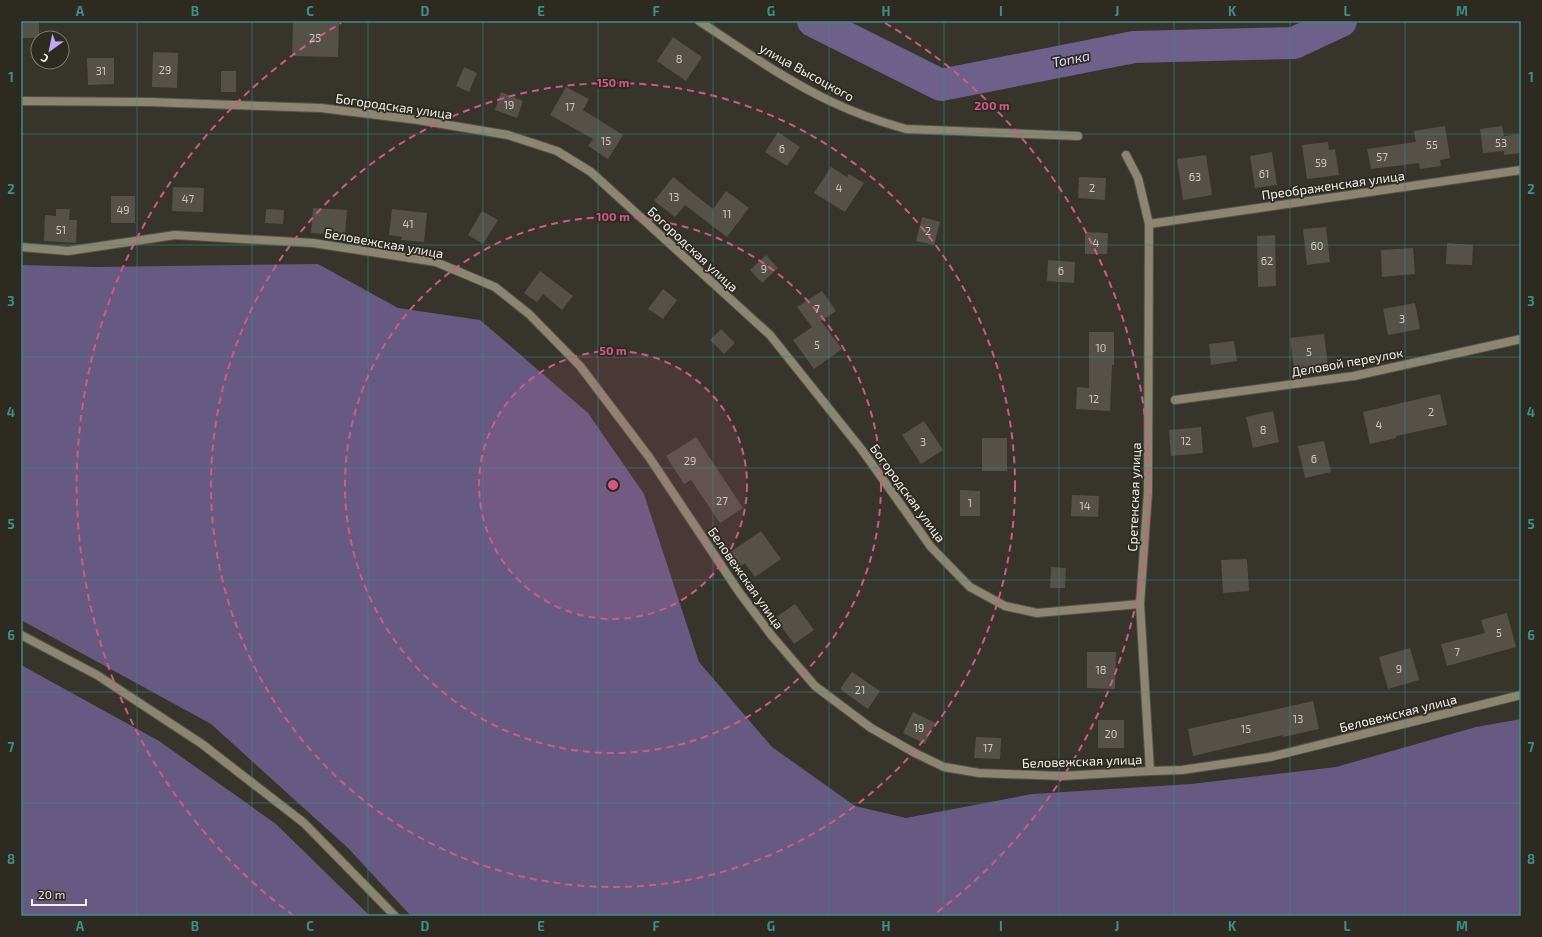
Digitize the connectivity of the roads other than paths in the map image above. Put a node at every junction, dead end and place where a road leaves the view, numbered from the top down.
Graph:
1 (699, 21) edge
2 (21, 101) edge
3 (1078, 136) dead end
4 (1126, 155) dead end
5 (1521, 170) edge
6 (1149, 224) junction
7 (21, 247) edge
8 (1521, 339) edge
9 (1175, 400) dead end
10 (1140, 604) junction
11 (21, 635) edge
12 (1521, 695) edge
13 (1150, 771) junction
14 (395, 916) edge

1 - 3 street, улица Высоцкого
2 - 10 street, Богородская улица
4 - 6 street, Сретенская улица
5 - 6 street, Преображенская улица
6 - 10 street, Сретенская улица
7 - 13 street, Беловежская улица
8 - 9 street, Деловой переулок
10 - 13 street, Сретенская улица
11 - 14 street
12 - 13 street, Беловежская улица

